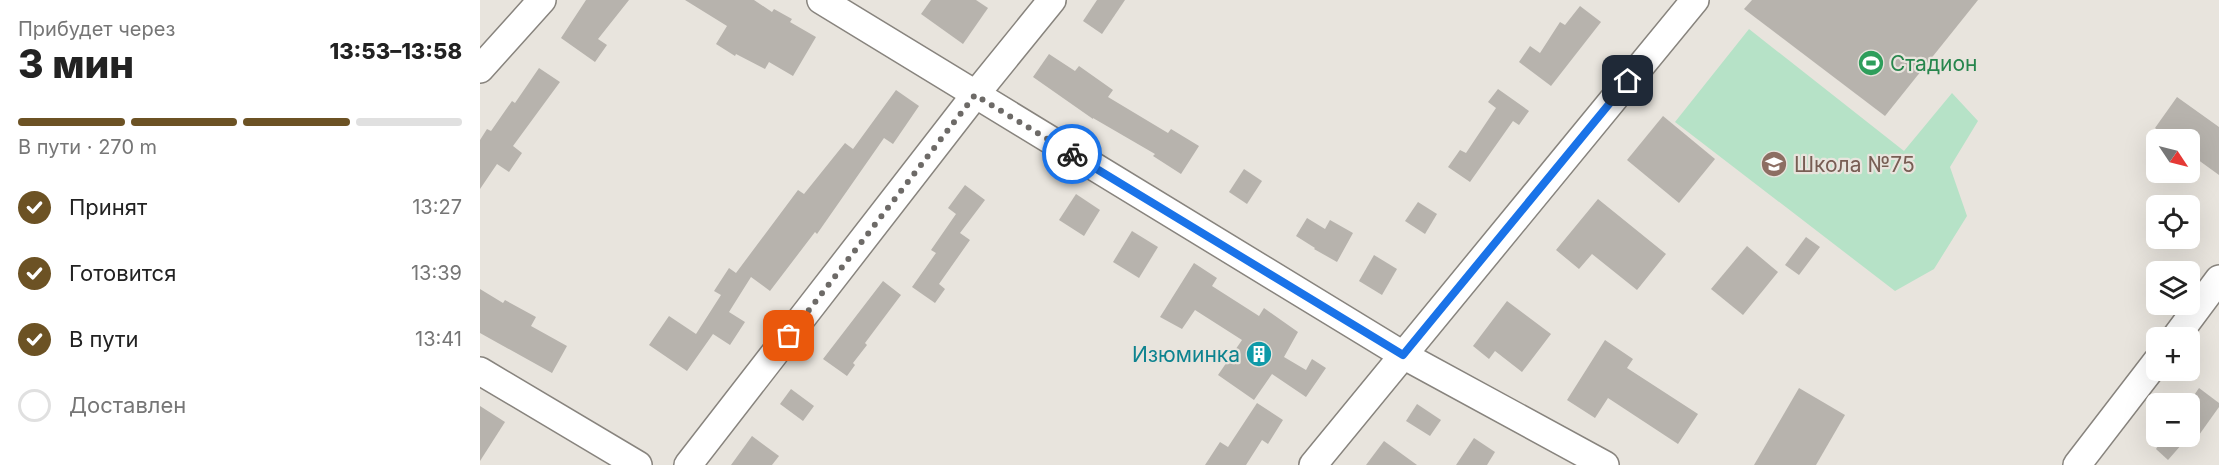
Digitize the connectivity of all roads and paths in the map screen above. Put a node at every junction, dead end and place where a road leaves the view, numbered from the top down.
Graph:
1 (542, 0) edge
2 (821, 0) edge
3 (1052, 0) edge
4 (1695, 0) edge
5 (480, 69) edge
6 (975, 95) junction
7 (2219, 279) edge
8 (2183, 327) edge
9 (1403, 355) junction
10 (480, 371) edge
11 (2146, 375) edge
12 (638, 465) edge
13 (688, 465) edge
14 (1313, 465) edge
15 (1605, 465) edge
16 (2077, 465) edge

1 - 5 street
2 - 6 street
3 - 6 street
4 - 9 street
6 - 9 street
6 - 13 street
7 - 8 street
9 - 14 street
9 - 15 street
10 - 12 street
11 - 16 street

